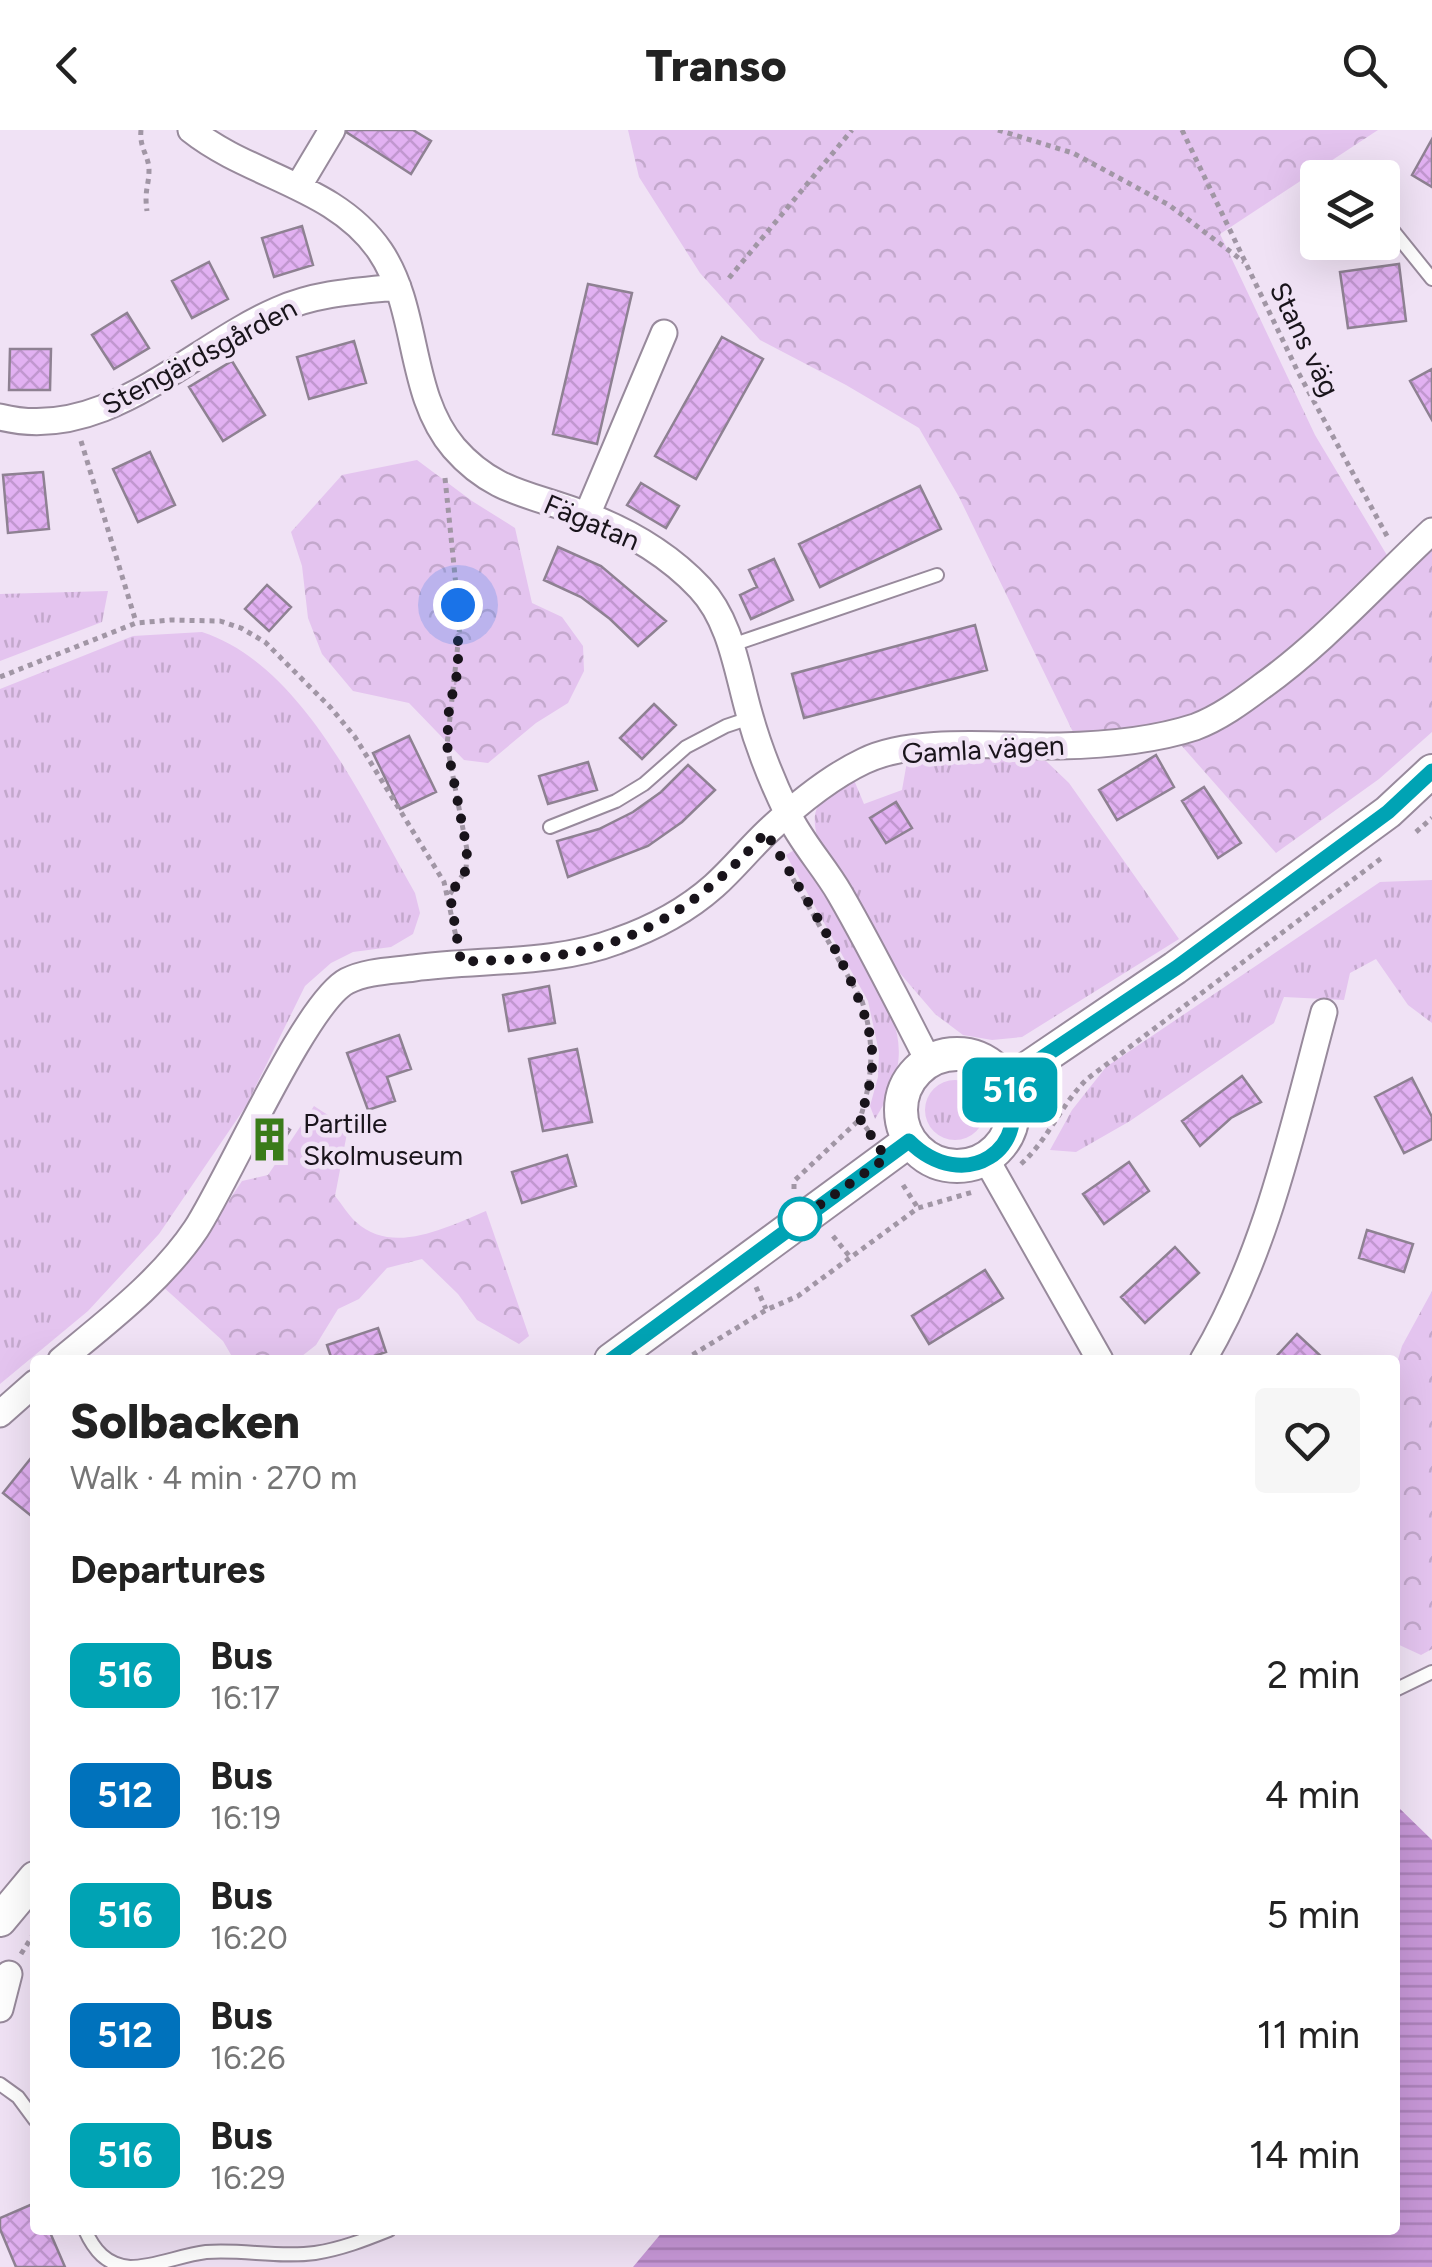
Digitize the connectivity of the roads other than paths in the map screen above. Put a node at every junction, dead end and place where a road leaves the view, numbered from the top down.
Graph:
1 (192, 130) edge
2 (332, 130) edge
3 (298, 187) junction
4 (1400, 238) edge
5 (1432, 278) edge
6 (398, 287) junction
7 (664, 333) dead end
8 (0, 417) edge
9 (587, 515) junction
10 (1432, 531) edge
11 (937, 575) dead end
12 (732, 646) junction
13 (750, 718) junction
14 (1432, 771) edge
15 (788, 815) junction
16 (550, 827) dead end
17 (1324, 1012) dead end
18 (929, 1062) junction
19 (1006, 1082) junction
20 (897, 1149) junction
21 (991, 1170) junction
22 (1214, 1354) edge
23 (67, 1355) edge
24 (618, 1355) edge
25 (1097, 1355) edge
26 (30, 1387) edge
27 (0, 1414) edge
28 (1432, 1672) edge
29 (1400, 1688) edge
30 (30, 1884) edge
31 (0, 1920) edge
32 (9, 1974) dead end
33 (0, 2008) edge
34 (0, 2084) edge
35 (30, 2113) edge
36 (87, 2235) edge
37 (377, 2235) edge

1 - 3 street, Fägatan
2 - 3 street
3 - 6 street, Fägatan
4 - 5 lane
6 - 8 street, Stengärdsgården
6 - 9 street, Fägatan
7 - 9 street
9 - 12 street, Fägatan
10 - 15 street, Gamla vägen
11 - 12 lane
12 - 13 street, Fägatan
13 - 15 street, Fägatan
13 - 16 lane
14 - 19 street
15 - 18 street, Fägatan
15 - 23 street, Gamla vägen
17 - 22 street
18 - 19 street
18 - 20 street
19 - 21 street
20 - 21 street
20 - 24 street
21 - 25 street
26 - 27 street
28 - 29 lane
30 - 31 street
32 - 33 street
34 - 35 lane
36 - 37 lane

